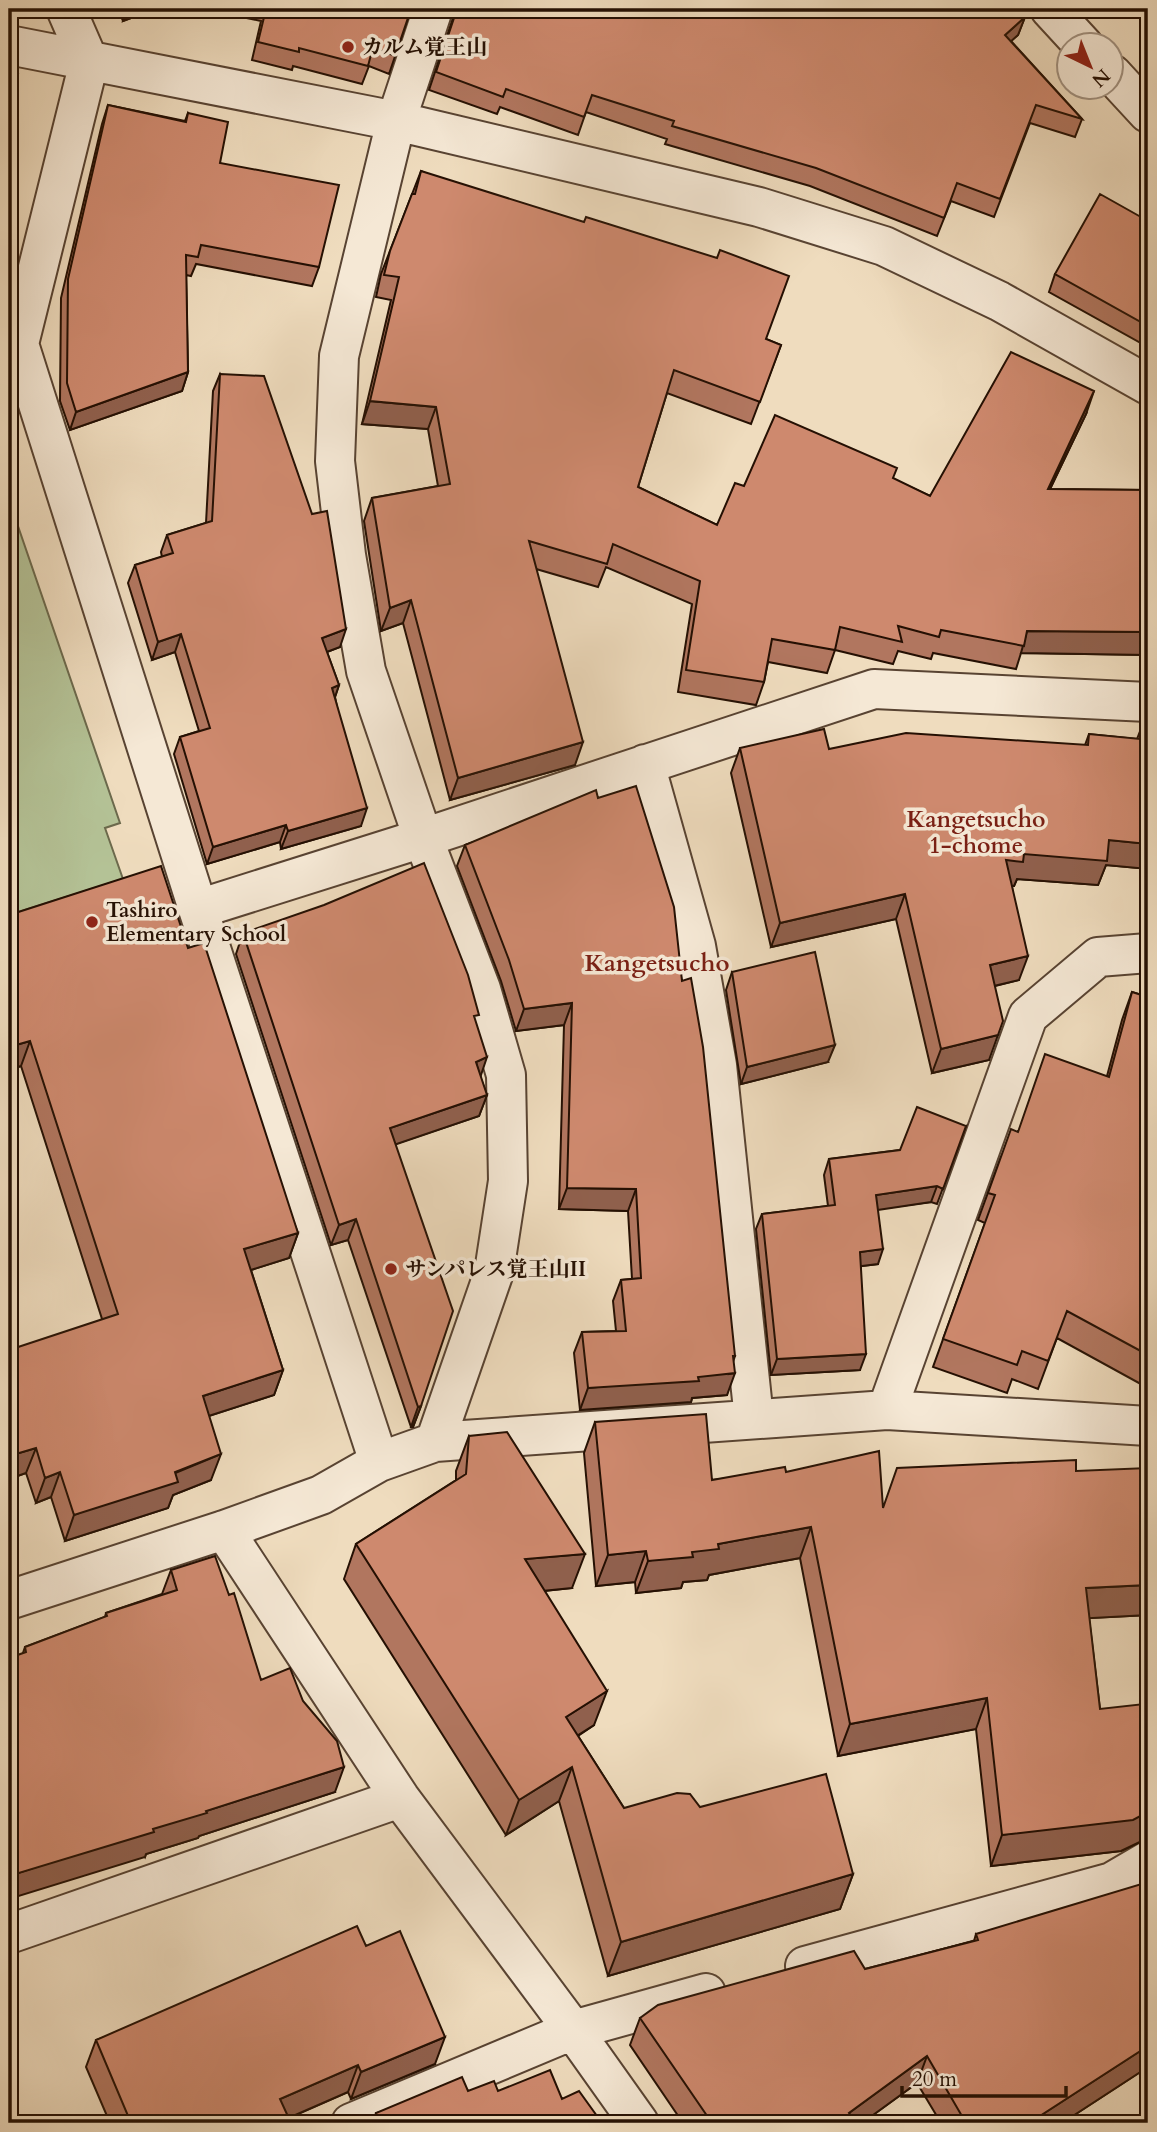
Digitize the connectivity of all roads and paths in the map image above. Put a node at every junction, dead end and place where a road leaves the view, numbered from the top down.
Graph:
1 (66, 9) edge
2 (433, 9) edge
3 (1049, 9) edge
4 (1071, 32) edge
5 (9, 45) edge
6 (89, 62) junction
7 (1126, 90) edge
8 (1148, 113) edge
9 (396, 121) junction
10 (14, 345) edge
11 (1148, 385) edge
12 (1148, 702) edge
13 (645, 764) junction
14 (423, 838) junction
15 (198, 909) junction
16 (1148, 953) edge
17 (887, 1410) junction
18 (754, 1419) junction
19 (1148, 1426) edge
20 (435, 1442) junction
21 (379, 1462) junction
22 (223, 1530) junction
23 (9, 1600) edge
24 (400, 1797) junction
25 (1148, 1861) edge
26 (9, 1934) edge
27 (573, 2030) junction
28 (351, 2123) edge
29 (639, 2123) edge

1 - 6 street
2 - 9 street
3 - 4 street
5 - 6 street
6 - 9 street
6 - 10 street
7 - 8 street
9 - 11 street
9 - 14 street
10 - 15 street
12 - 13 street
13 - 14 street
13 - 18 street
14 - 15 street
14 - 20 street
15 - 21 street
16 - 17 street
17 - 18 street
17 - 19 street
18 - 20 street
20 - 21 street
21 - 22 street
22 - 23 street
22 - 24 street
24 - 26 street
24 - 27 street
25 - 27 street
27 - 28 street
27 - 29 street

